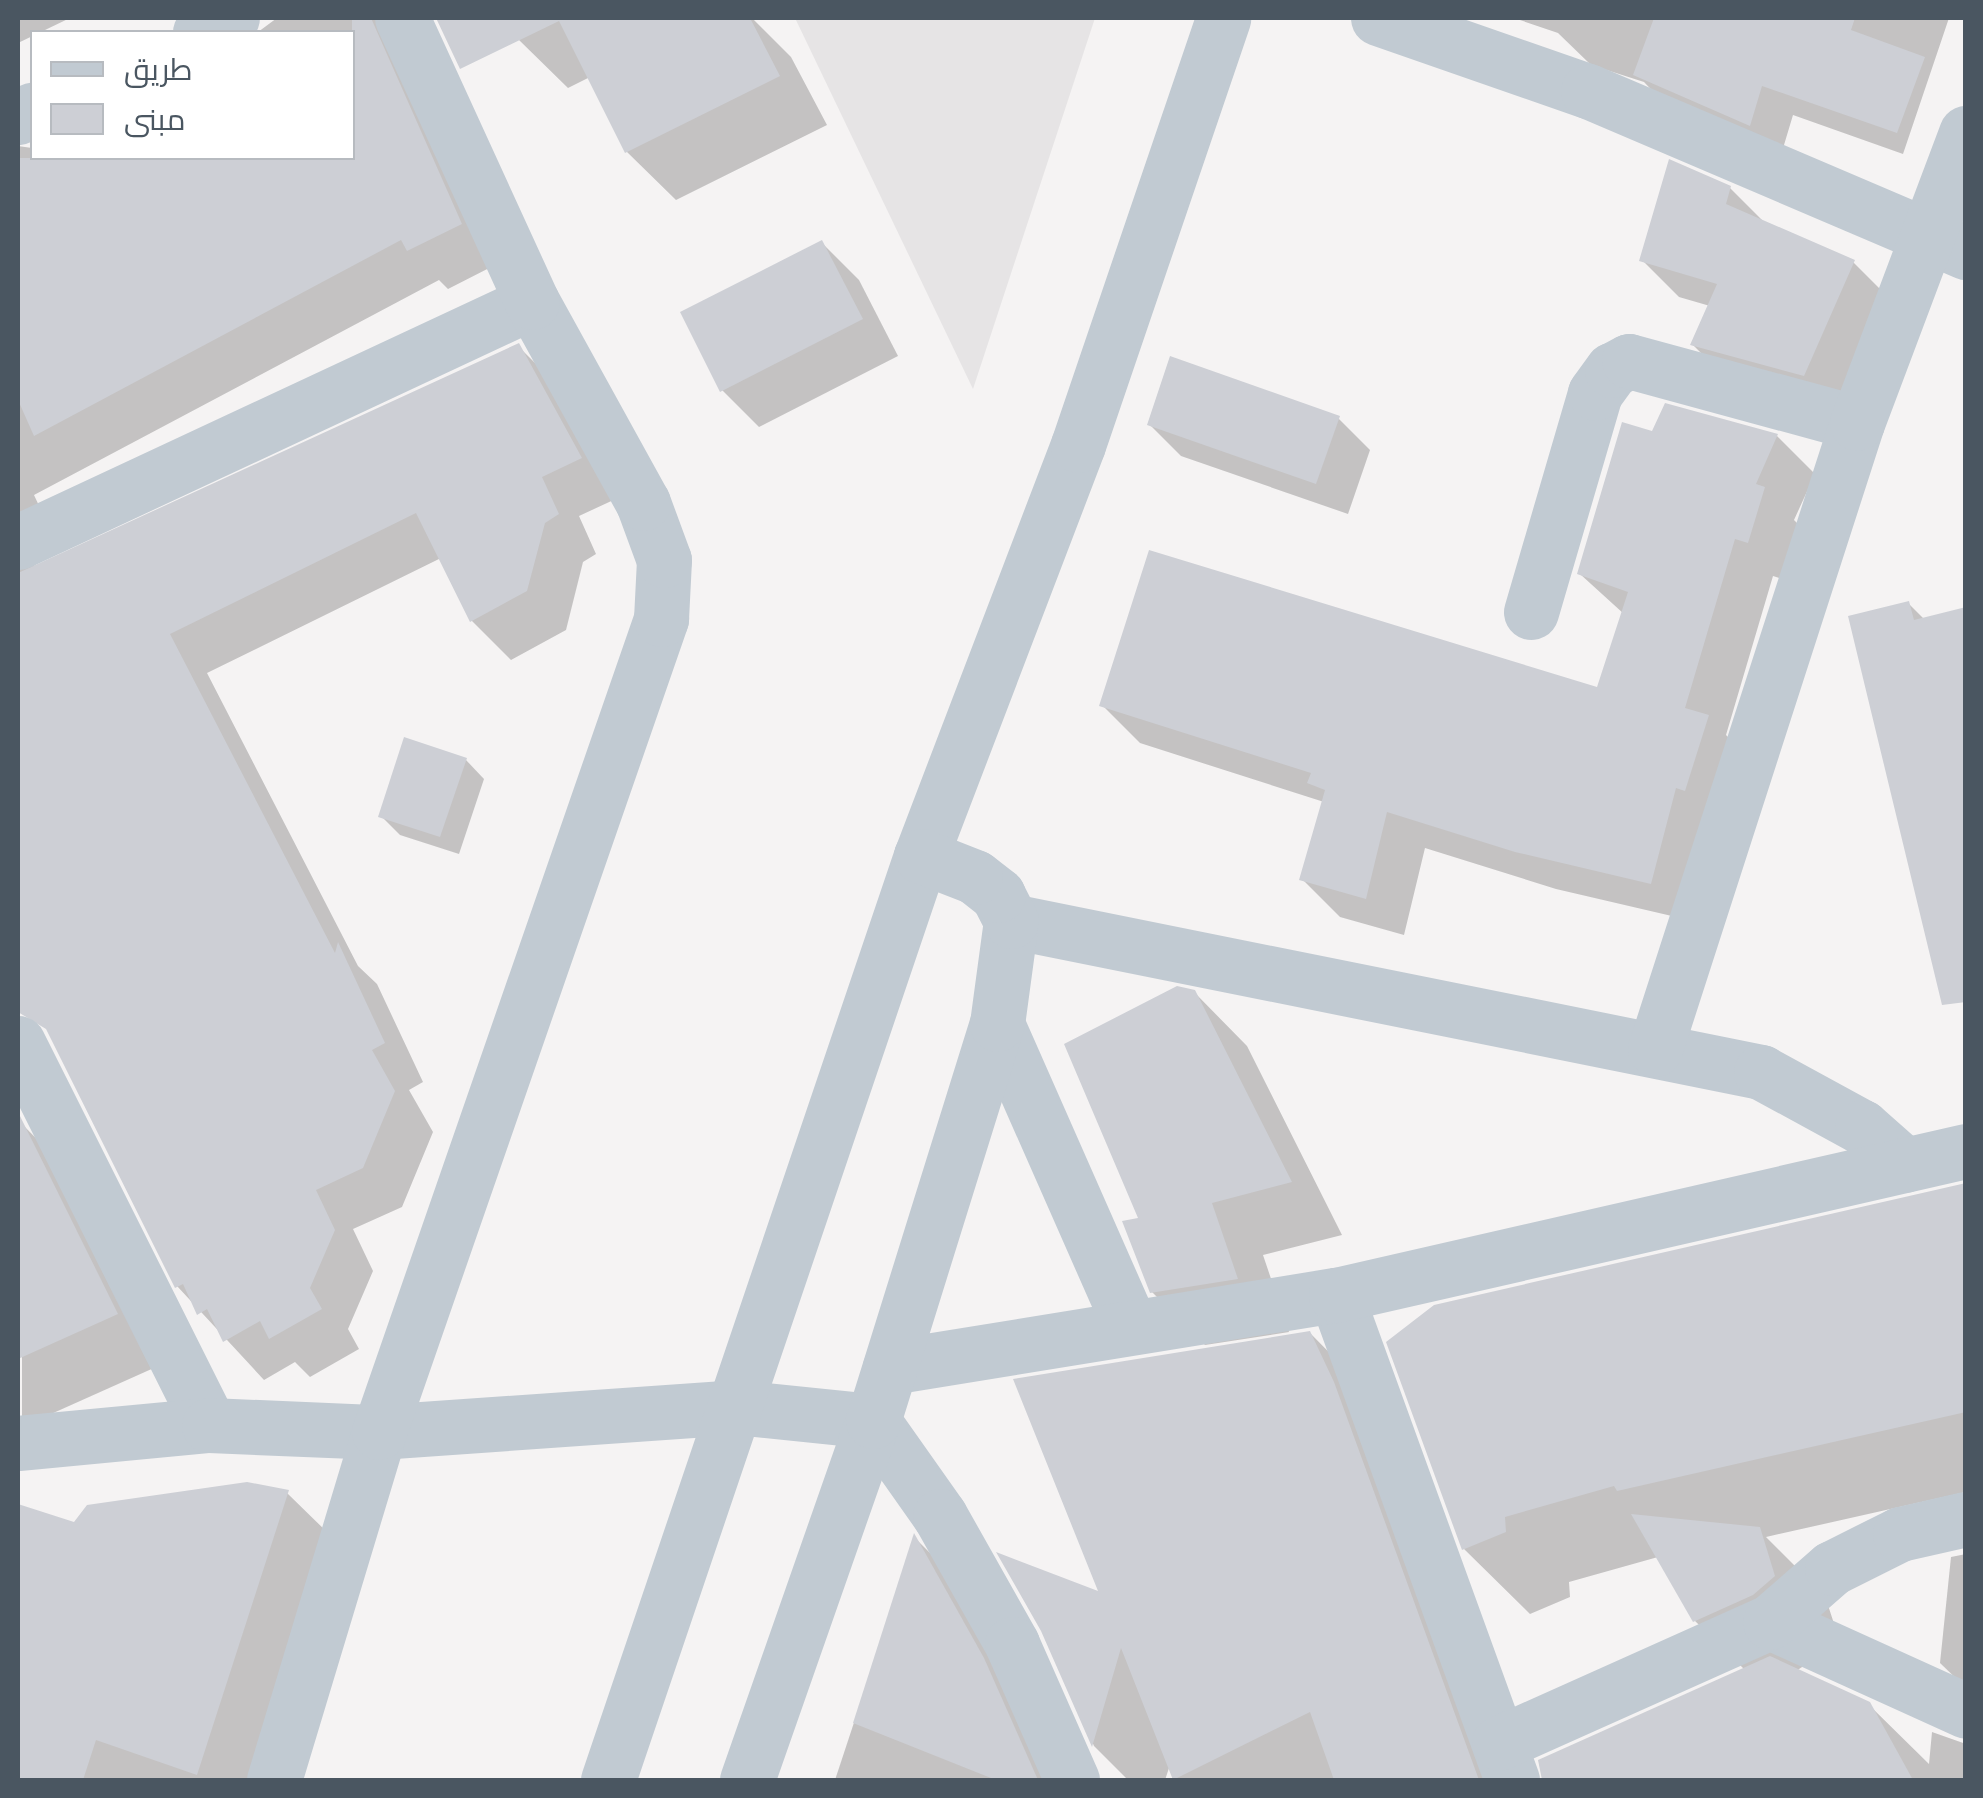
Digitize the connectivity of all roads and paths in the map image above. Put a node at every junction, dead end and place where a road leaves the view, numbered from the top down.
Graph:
1 (232, 18) edge
2 (402, 18) edge
3 (1222, 18) edge
4 (1378, 18) edge
5 (205, 30) edge
6 (1966, 133) edge
7 (1946, 244) edge
8 (532, 302) junction
9 (1857, 424) junction
10 (18, 542) edge
11 (1532, 612) dead end
12 (921, 856) junction
13 (1010, 920) junction
14 (998, 1024) junction
15 (18, 1043) edge
16 (1654, 1050) junction
17 (1966, 1151) edge
18 (1905, 1165) junction
19 (1336, 1295) junction
20 (1130, 1326) junction
21 (890, 1367) junction
22 (735, 1408) junction
23 (873, 1421) junction
24 (209, 1425) junction
25 (379, 1432) junction
26 (18, 1444) edge
27 (1966, 1519) edge
28 (1770, 1622) junction
29 (1966, 1712) edge
30 (1506, 1762) edge
31 (274, 1780) edge
32 (608, 1780) edge
33 (747, 1780) edge
34 (1072, 1780) edge

1 - 5 street
2 - 8 street
3 - 12 street
4 - 7 street
6 - 7 street
7 - 9 street
8 - 10 street
8 - 25 street
9 - 11 street
9 - 16 street
12 - 13 street
12 - 22 street
13 - 14 street
13 - 16 street
14 - 20 street
14 - 21 street
15 - 24 street
16 - 18 street
17 - 18 street
18 - 19 street
19 - 20 street
19 - 30 street
20 - 21 street
21 - 23 street
22 - 23 street
22 - 25 street
22 - 32 street
23 - 33 street
23 - 34 street
24 - 25 street
24 - 26 street
25 - 31 street
27 - 28 street
28 - 29 street
28 - 30 street

